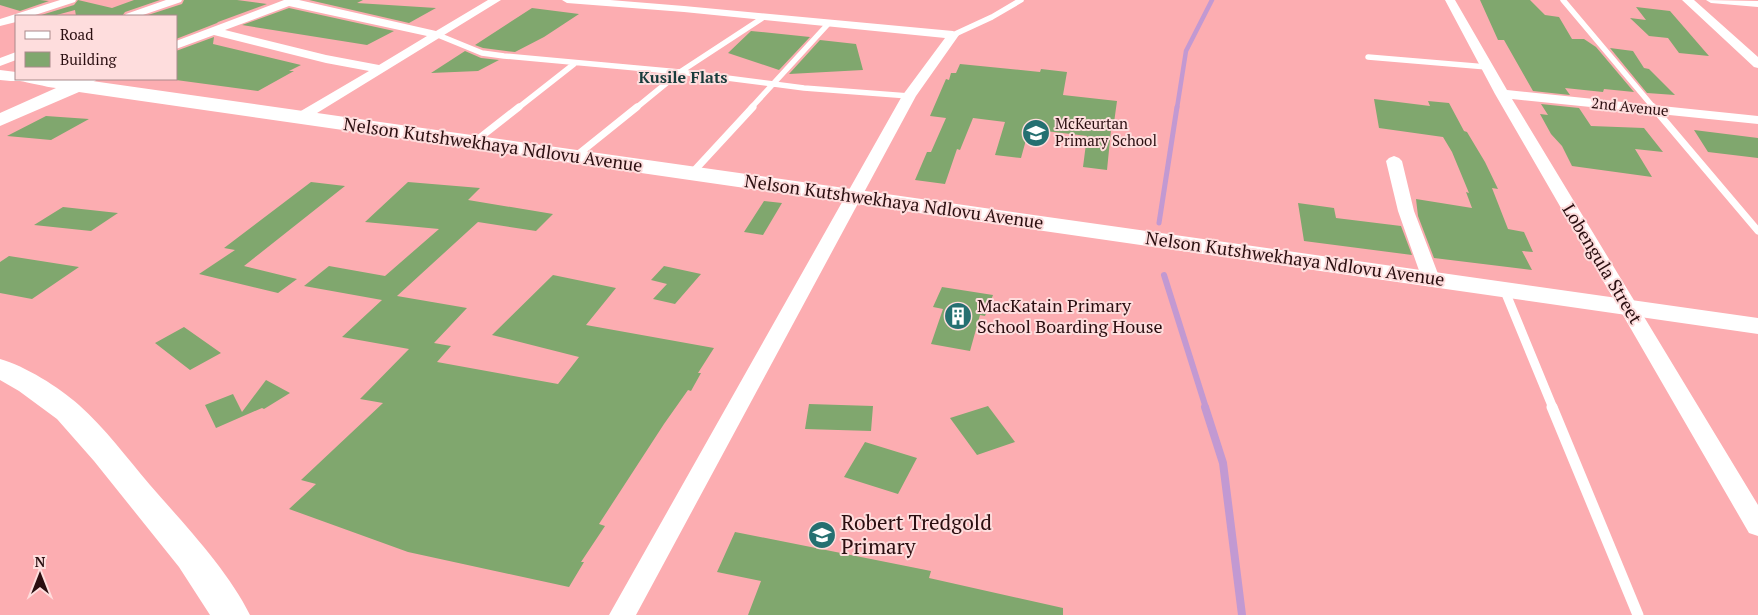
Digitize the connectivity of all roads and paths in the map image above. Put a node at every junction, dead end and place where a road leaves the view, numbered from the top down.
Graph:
1 (71, 0) edge
2 (177, 0) edge
3 (496, 0) edge
4 (567, 0) edge
5 (1021, 0) edge
6 (1450, 0) edge
7 (1563, 0) edge
8 (1687, 0) edge
9 (1711, 0) edge
10 (291, 1) edge
11 (1758, 4) edge
12 (24, 15) edge
13 (133, 15) edge
14 (764, 17) junction
15 (15, 18) edge
16 (0, 23) edge
17 (829, 23) junction
18 (213, 30) junction
19 (438, 35) junction
20 (953, 35) junction
21 (178, 44) edge
22 (15, 56) edge
23 (1368, 57) dead end
24 (0, 62) edge
25 (574, 64) junction
26 (1758, 64) edge
27 (1487, 67) junction
28 (381, 69) junction
29 (680, 72) junction
30 (0, 75) edge
31 (15, 77) edge
32 (48, 80) edge
33 (85, 82) edge
34 (774, 84) junction
35 (1502, 94) junction
36 (910, 96) junction
37 (1654, 110) junction
38 (299, 118) junction
39 (0, 120) edge
40 (1758, 120) edge
41 (473, 143) junction
42 (576, 156) junction
43 (1394, 161) dead end
44 (692, 173) junction
45 (852, 196) junction
46 (1758, 231) edge
47 (1431, 279) junction
48 (1504, 289) junction
49 (1628, 307) junction
50 (1758, 326) edge
51 (0, 368) edge
52 (1758, 526) edge
53 (231, 615) edge
54 (622, 615) edge
55 (1638, 615) edge

1 - 12 street
2 - 13 street
3 - 19 street
4 - 14 street
5 - 20 lane
6 - 27 street, Lobengula Street
7 - 37 lane
8 - 26 street
9 - 11 street
10 - 18 street
10 - 19 street
14 - 17 street
14 - 29 lane
15 - 16 street
17 - 20 street
17 - 34 lane
18 - 21 street
18 - 28 street
19 - 25 lane
19 - 28 street
20 - 36 street
22 - 24 street
23 - 27 lane
25 - 29 lane
25 - 41 lane
27 - 35 street, Lobengula Street
28 - 38 street
29 - 34 lane
29 - 42 lane
30 - 31 street
32 - 33 street, Nelson Kutshwekhaya Ndlovu Avenue
33 - 38 street, Nelson Kutshwekhaya Ndlovu Avenue
33 - 39 street
34 - 36 lane
34 - 44 lane
35 - 37 street, 2nd Avenue
35 - 49 street, Lobengula Street
36 - 45 street
37 - 40 street, 2nd Avenue
37 - 46 lane
38 - 41 street, Nelson Kutshwekhaya Ndlovu Avenue
41 - 42 street, Nelson Kutshwekhaya Ndlovu Avenue
42 - 44 street, Nelson Kutshwekhaya Ndlovu Avenue
43 - 47 street
44 - 45 street, Nelson Kutshwekhaya Ndlovu Avenue
45 - 47 street, Nelson Kutshwekhaya Ndlovu Avenue
45 - 54 street
47 - 48 street, Nelson Kutshwekhaya Ndlovu Avenue
48 - 49 street, Nelson Kutshwekhaya Ndlovu Avenue
48 - 55 lane
49 - 50 street, Nelson Kutshwekhaya Ndlovu Avenue
49 - 52 street, Lobengula Street
51 - 53 street

